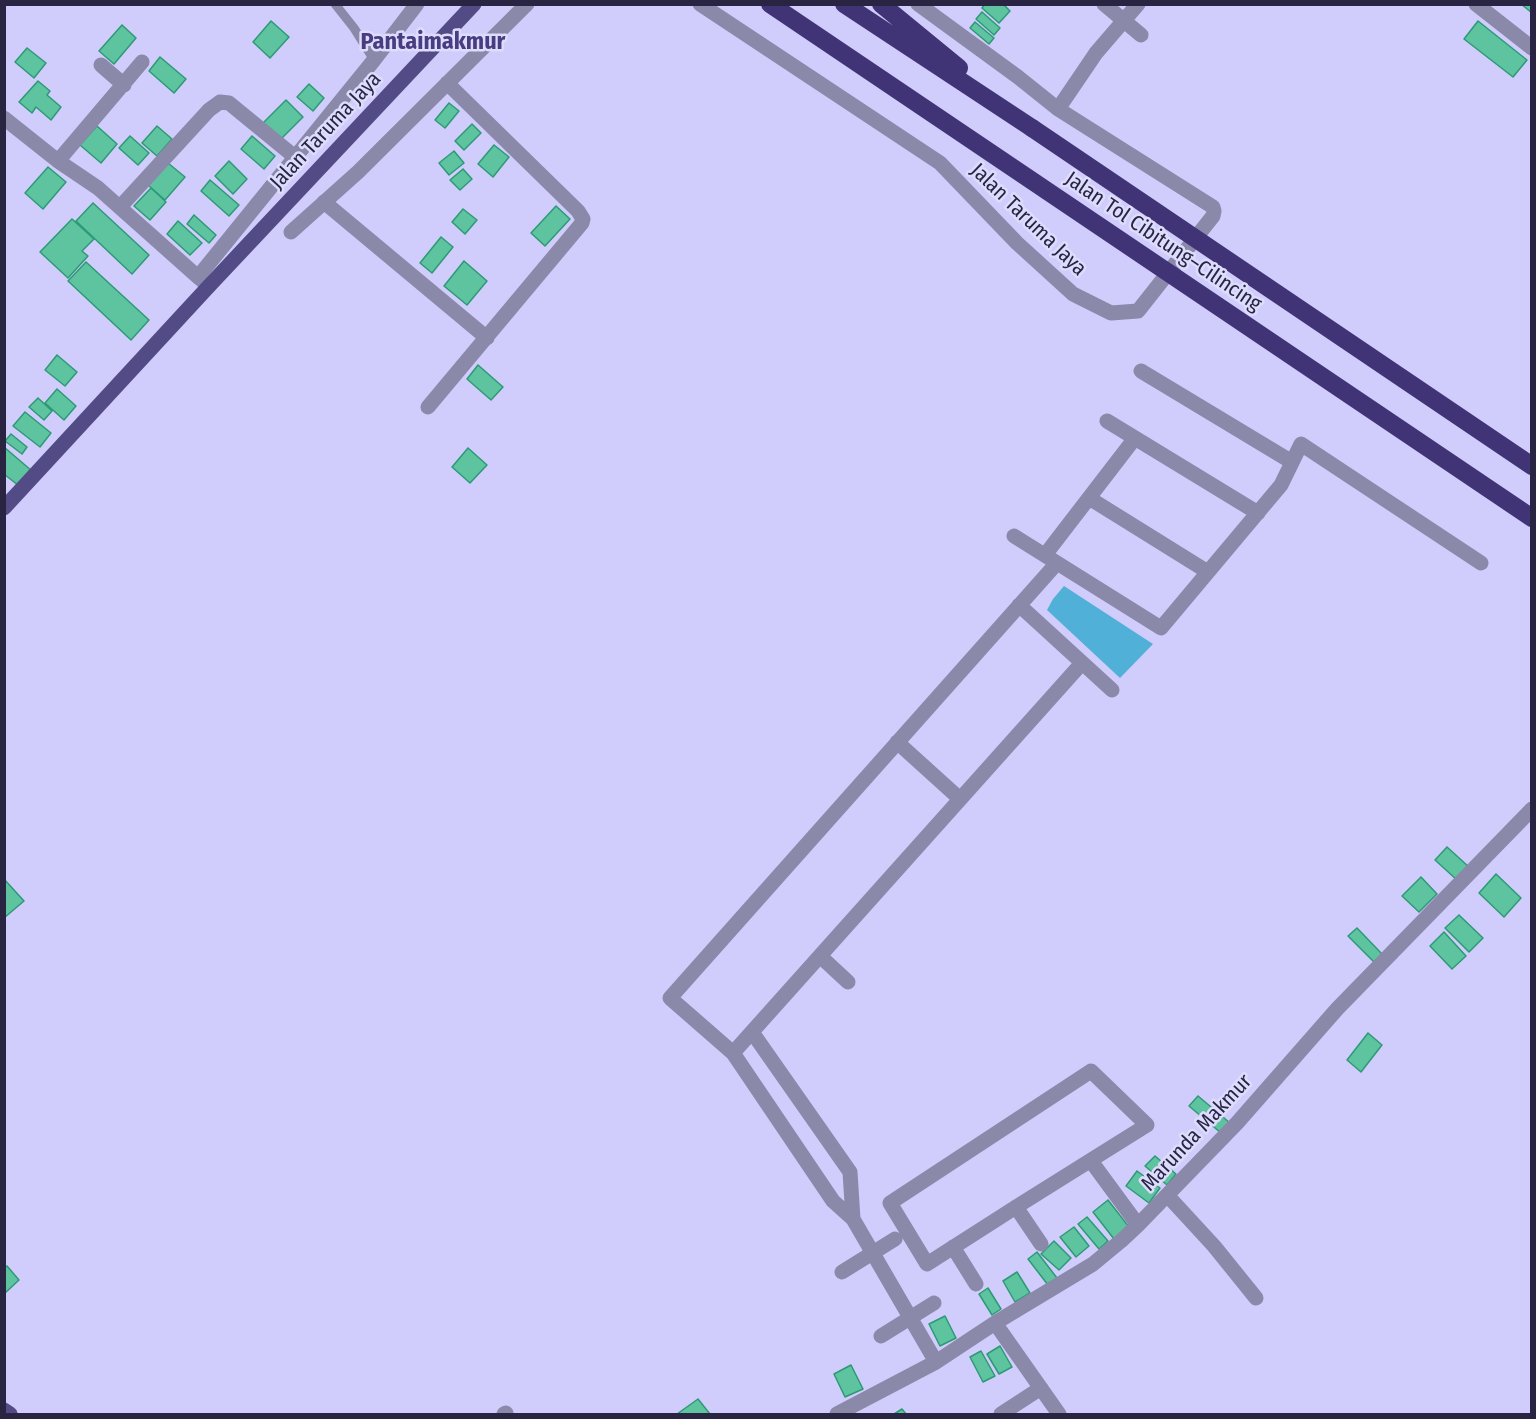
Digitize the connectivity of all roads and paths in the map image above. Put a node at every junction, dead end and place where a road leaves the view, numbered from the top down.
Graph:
1 (335, 4) edge
2 (417, 4) edge
3 (474, 4) edge
4 (527, 4) edge
5 (700, 4) edge
6 (770, 4) edge
7 (844, 4) edge
8 (881, 4) edge
9 (918, 4) edge
10 (1104, 4) edge
11 (1138, 4) edge
12 (1476, 4) edge
13 (1125, 21) junction
14 (1141, 35) dead end
15 (1532, 48) edge
16 (374, 60) junction
17 (142, 62) dead end
18 (101, 65) dead end
19 (447, 84) junction
20 (124, 85) junction
21 (1058, 110) junction
22 (4, 118) edge
23 (1032, 128) junction
24 (295, 157) junction
25 (58, 161) junction
26 (324, 201) junction
27 (120, 207) junction
28 (291, 232) dead end
29 (204, 281) junction
30 (487, 338) junction
31 (1142, 371) dead end
32 (428, 407) dead end
33 (1107, 421) dead end
34 (1135, 438) junction
35 (1292, 462) junction
36 (1532, 466) edge
37 (1089, 498) junction
38 (4, 508) edge
39 (1258, 513) junction
40 (1532, 518) edge
41 (1014, 536) dead end
42 (1051, 559) junction
43 (1481, 563) dead end
44 (1208, 572) junction
45 (1019, 605) junction
46 (1082, 663) junction
47 (1112, 690) dead end
48 (897, 742) junction
49 (960, 799) junction
50 (1532, 809) edge
51 (820, 956) junction
52 (848, 982) dead end
53 (752, 1032) junction
54 (733, 1053) junction
55 (1091, 1161) junction
56 (1167, 1195) junction
57 (1016, 1207) junction
58 (853, 1219) junction
59 (1138, 1226) junction
60 (895, 1239) dead end
61 (1041, 1244) dead end
62 (953, 1247) junction
63 (872, 1253) junction
64 (842, 1272) dead end
65 (976, 1284) dead end
66 (1256, 1298) dead end
67 (934, 1303) dead end
68 (910, 1318) junction
69 (995, 1323) junction
70 (881, 1336) dead end
71 (936, 1362) junction
72 (1041, 1388) junction
73 (4, 1410) edge
74 (10, 1414) edge
75 (837, 1414) edge
76 (1001, 1414) edge
77 (1059, 1414) edge

1 - 16 lane
2 - 16 street, Jalan Taruma Jaya
3 - 29 main road, Jalan Taruma Jaya
4 - 19 street
5 - 21 street, Jalan Taruma Jaya
6 - 40 highway, Jalan Tol Cibitung–Cilincing, bridge
7 - 23 highway, Jalan Tol Cibitung–Cilincing
8 - 23 highway
9 - 21 street, Jalan Taruma Jaya
10 - 13 street
11 - 13 street
12 - 15 street
13 - 14 street
13 - 21 street
16 - 24 street, Jalan Taruma Jaya
17 - 20 street
18 - 20 street
19 - 26 street
19 - 30 street
20 - 25 street
22 - 25 street
23 - 36 highway, Jalan Tol Cibitung–Cilincing, bridge
24 - 27 street
24 - 29 street, Jalan Taruma Jaya
25 - 27 street
26 - 28 street
26 - 30 street
27 - 29 street
29 - 38 main road, Jalan Taruma Jaya
30 - 32 street
31 - 35 street
33 - 34 street
34 - 37 street
34 - 39 street
35 - 39 street
35 - 43 street
37 - 42 street
37 - 44 street
39 - 44 street
41 - 42 street
42 - 44 street
42 - 45 street
45 - 46 street
45 - 48 street
46 - 47 street
46 - 49 street
48 - 49 street
48 - 54 street
49 - 51 street
50 - 56 street, Marunda Makmur
51 - 52 street
51 - 53 street
53 - 54 street
53 - 58 street
54 - 58 street
55 - 57 street
55 - 59 street
55 - 62 street
56 - 59 street, Marunda Makmur
56 - 66 street
57 - 61 street
57 - 62 street
58 - 63 street
59 - 69 street, Marunda Makmur
60 - 63 street
62 - 65 street
63 - 64 street
63 - 68 street
67 - 68 street
68 - 70 street
68 - 71 street
69 - 71 street, Marunda Makmur
69 - 72 street
71 - 75 street, Marunda Makmur
72 - 76 street
72 - 77 street
73 - 74 main road

